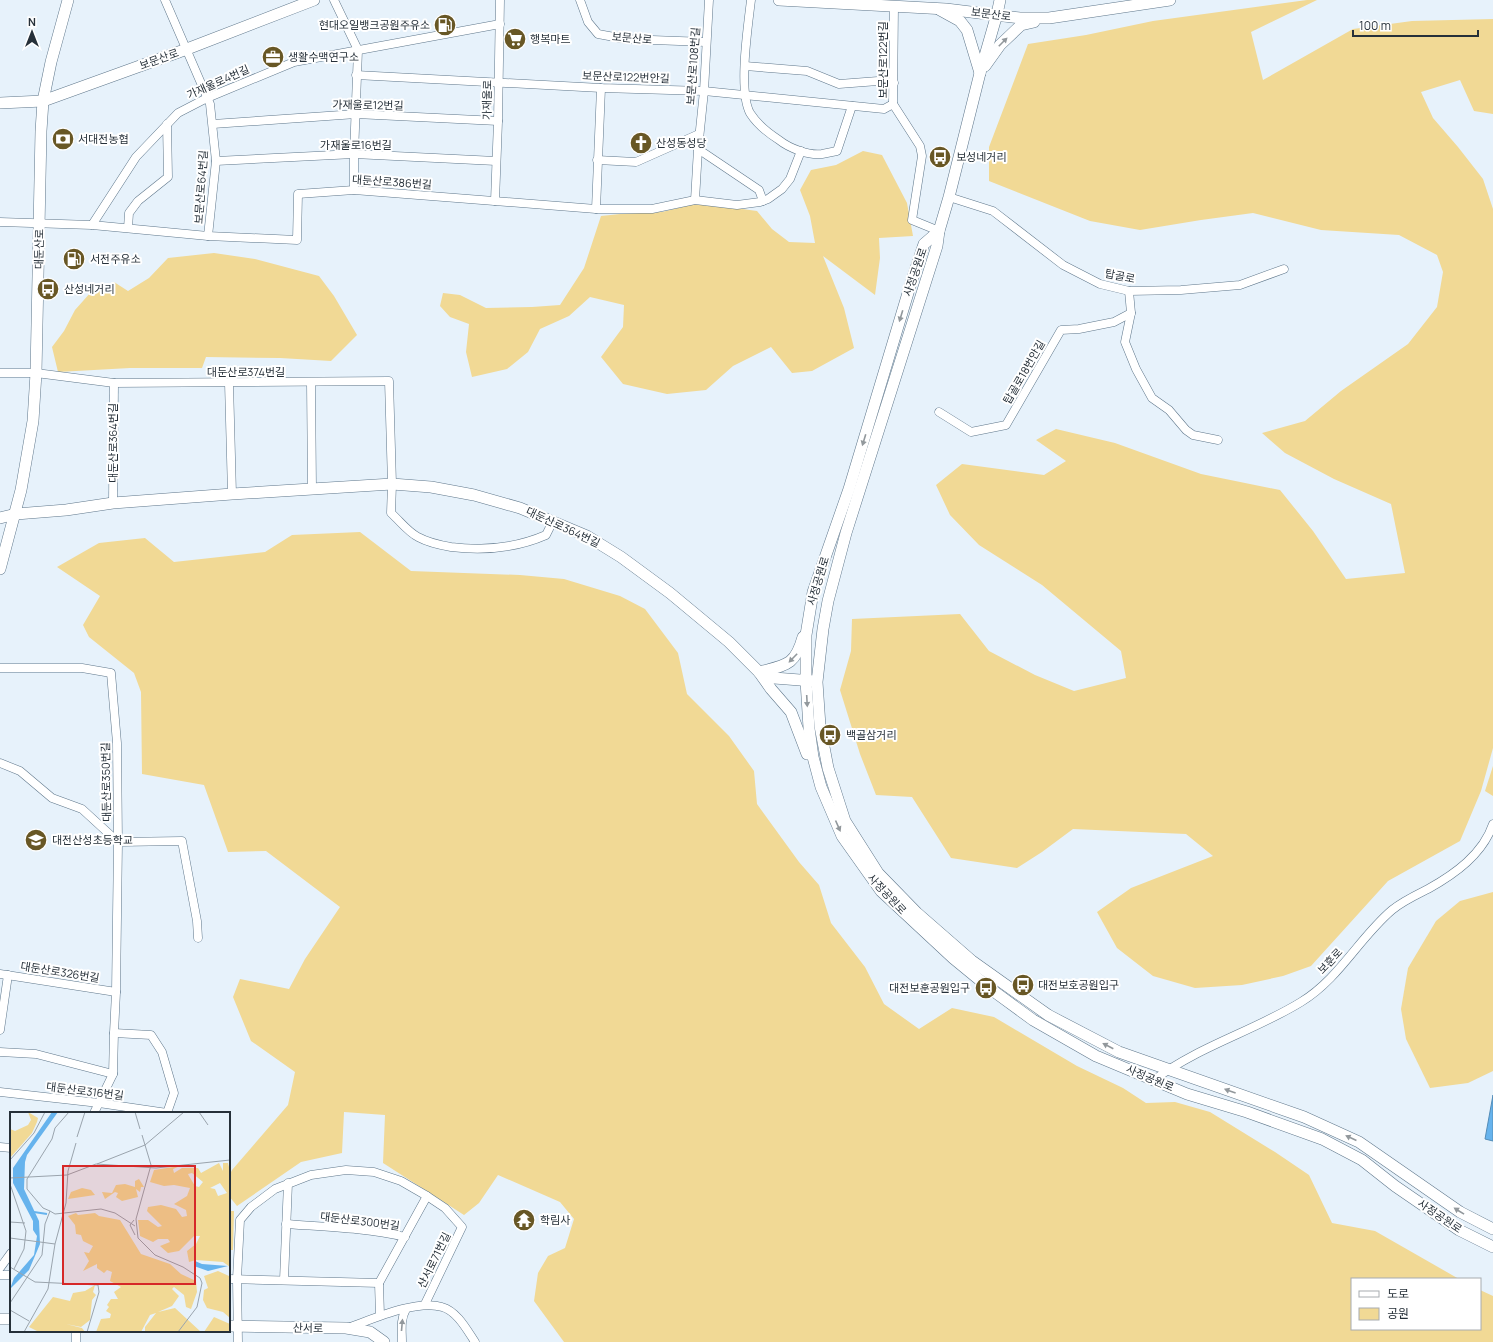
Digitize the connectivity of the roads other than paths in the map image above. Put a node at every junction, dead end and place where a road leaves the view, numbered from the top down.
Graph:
1 (68, 0) edge
2 (165, 0) edge
3 (314, 0) edge
4 (334, 0) edge
5 (500, 0) edge
6 (580, 0) edge
7 (709, 0) edge
8 (751, 0) edge
9 (779, 0) edge
10 (786, 0) edge
11 (1000, 0) edge
12 (1170, 0) edge
13 (1150, 1) edge
14 (894, 6) junction
15 (936, 8) junction
16 (997, 14) junction
17 (1049, 18) junction
18 (500, 24) junction
19 (706, 42) junction
20 (187, 49) junction
21 (358, 50) junction
22 (745, 66) junction
23 (980, 73) junction
24 (356, 75) junction
25 (498, 82) junction
26 (894, 83) junction
27 (601, 88) junction
28 (704, 91) junction
29 (744, 94) junction
30 (207, 98) junction
31 (44, 101) junction
32 (0, 103) edge
33 (893, 104) junction
34 (852, 106) junction
35 (356, 114) junction
36 (498, 121) junction
37 (167, 124) junction
38 (213, 124) junction
39 (699, 134) junction
40 (698, 149) junction
41 (801, 151) junction
42 (354, 154) junction
43 (597, 160) junction
44 (216, 161) junction
45 (496, 161) junction
46 (354, 190) junction
47 (949, 198) junction
48 (695, 200) junction
49 (763, 200) junction
50 (495, 201) junction
51 (596, 209) junction
52 (0, 222) edge
53 (39, 223) junction
54 (92, 225) junction
55 (128, 228) junction
56 (939, 231) junction
57 (208, 236) junction
58 (1284, 268) dead end
59 (1129, 291) junction
60 (1131, 313) junction
61 (0, 373) edge
62 (36, 373) junction
63 (114, 383) junction
64 (229, 383) junction
65 (311, 383) junction
66 (939, 412) dead end
67 (1218, 440) dead end
68 (392, 484) junction
69 (312, 489) junction
70 (232, 494) junction
71 (113, 503) junction
72 (16, 514) junction
73 (0, 518) edge
74 (553, 521) junction
75 (0, 569) edge
76 (809, 609) junction
77 (0, 668) edge
78 (759, 672) junction
79 (812, 681) junction
80 (0, 763) edge
81 (821, 787) junction
82 (1493, 824) edge
83 (118, 842) junction
84 (198, 938) dead end
85 (4, 974) edge
86 (116, 992) junction
87 (0, 1030) edge
88 (114, 1033) junction
89 (0, 1052) edge
90 (1168, 1069) junction
91 (113, 1074) junction
92 (1154, 1080) junction
93 (0, 1092) edge
94 (99, 1103) junction
95 (94, 1112) edge
96 (160, 1112) edge
97 (167, 1112) edge
98 (0, 1147) edge
99 (10, 1148) edge
100 (288, 1183) junction
101 (427, 1196) junction
102 (286, 1224) junction
103 (1493, 1229) edge
104 (405, 1237) junction
105 (1493, 1247) edge
106 (10, 1254) edge
107 (0, 1268) edge
108 (233, 1279) edge
109 (284, 1280) junction
110 (379, 1282) junction
111 (425, 1304) junction
112 (406, 1309) junction
113 (380, 1315) junction
114 (234, 1326) edge
115 (346, 1328) junction
116 (238, 1342) edge
117 (384, 1342) edge
118 (402, 1342) edge
119 (475, 1342) edge

1 - 31 main road, 대둔산로
2 - 20 street, 보문산로64번길
3 - 20 main road, 보문산로
4 - 21 street
5 - 18 street, 가재울로
6 - 19 street, 보문산로
7 - 19 street, 보문산로108번길
8 - 22 street
9 - 10 main road, 보문산로
10 - 14 main road, 보문산로
11 - 16 main road, 사정공원로
12 - 13 main road, 보문산로
13 - 17 main road, 보문산로
14 - 15 main road, 보문산로
14 - 26 street, 보문산로122번길
15 - 16 main road, 보문산로
15 - 23 main road
16 - 17 main road, 보문산로
16 - 23 main road, 사정공원로
23 -> 17 main road
18 - 21 street, 가재울로4번길
18 - 25 street, 가재울로
19 - 28 street, 보문산로108번길
20 - 30 street, 보문산로64번길
20 - 31 main road, 보문산로
21 - 24 street
21 - 30 street, 가재울로4번길
22 - 26 street
22 - 29 street
23 - 47 main road, 사정공원로
24 - 25 street, 보문산로122번안길
24 - 35 street
25 - 27 street, 보문산로122번안길
25 - 36 street, 가재울로
26 - 33 street, 보문산로122번길
27 - 28 street, 보문산로122번안길
27 - 43 street
28 - 29 street, 보문산로122번안길
28 - 39 street, 보문산로108번길
29 - 34 street, 보문산로122번안길
29 - 41 street
30 - 37 street, 가재울로4번길
30 - 38 street, 보문산로64번길
31 - 32 main road, 보문산로
31 - 53 main road, 대둔산로
33 - 34 street, 보문산로122번안길
33 - 56 street, 보문산로122번길
34 - 41 street
35 - 36 street, 가재울로12번길
35 - 38 street, 가재울로12번길
35 - 42 street
36 - 45 street, 가재울로
37 - 54 street, 가재울로4번길
37 - 55 street
38 - 44 street, 보문산로64번길
39 - 40 street, 보문산로108번길
39 - 43 street
40 - 48 street, 보문산로108번길
40 - 49 street
41 - 49 street, 대둔산로386번길
42 - 44 street, 가재울로16번길
42 - 45 street, 가재울로16번길
42 - 46 street
43 - 51 street
44 - 57 street, 보문산로64번길
45 - 50 street, 가재울로
46 - 50 street, 대둔산로386번길
46 - 57 street, 대둔산로386번길
47 - 56 main road, 사정공원로
47 - 59 street, 탑골로
48 - 49 street, 대둔산로386번길
48 - 51 street, 대둔산로386번길
50 - 51 street, 대둔산로386번길
52 - 53 street, 대둔산로386번길
53 - 54 street, 대둔산로386번길
53 - 62 main road, 대둔산로
54 - 55 street, 대둔산로386번길
55 - 57 street, 대둔산로386번길
56 -> 76 main road, 사정공원로
56 - 79 main road, 사정공원로
58 - 59 street, 탑골로
59 - 60 street
60 - 66 street, 탑골로18번안길
60 - 67 street
61 - 62 street, 대둔산로374번길
62 - 63 street, 대둔산로374번길
62 - 72 main road, 대둔산로
63 - 64 street, 대둔산로374번길
63 - 71 street, 대둔산로364번길
64 - 65 street, 대둔산로374번길
64 - 70 street
65 - 68 street, 대둔산로374번길
65 - 69 street
68 - 69 main road, 대둔산로364번길
68 - 74 main road, 대둔산로364번길
68 - 74 street
69 - 70 main road, 대둔산로364번길
70 - 71 main road, 대둔산로364번길
71 - 72 main road, 대둔산로364번길
72 - 73 main road, 대둔산로364번길
72 - 75 main road, 대둔산로
74 - 78 main road, 대둔산로364번길
76 -> 78 main road
76 - 79 main road, 사정공원로
77 - 83 street, 대둔산로350번길
78 - 79 main road, 대둔산로364번길
78 - 81 main road
79 -> 81 main road, 사정공원로
90 -> 79 main road, 사정공원로
80 - 83 street
81 -> 92 main road, 사정공원로
82 - 90 street, 보훈로
83 - 84 street
83 - 86 street, 대둔산로350번길
85 - 86 street, 대둔산로326번길
85 - 87 street
86 - 88 street, 대둔산로350번길
88 - 91 street, 대둔산로350번길
88 - 97 street
89 - 91 street
90 - 92 street, 보훈로
103 -> 90 main road, 사정공원로
91 - 94 street, 대둔산로350번길
92 - 105 main road, 사정공원로
93 - 94 street, 대둔산로316번길
94 - 95 street, 대둔산로350번길
94 - 96 street, 대둔산로316번길
98 - 99 street
100 - 101 street, 산서로71번길
100 - 102 street
100 - 108 street, 산서로71번길
101 - 104 street
101 - 111 street, 산서로71번길
102 - 104 street, 대둔산로300번길
102 - 109 street
104 - 110 street, 대둔산로300번길
106 - 107 street
108 - 109 street
108 - 114 street, 산서로71번길
109 - 110 street
110 - 113 street
111 - 112 street, 산서로71번길
111 - 119 street, 산서로71번길
112 - 113 street, 산서로71번길
118 -> 112 street
113 - 115 street, 산서로71번길
114 - 115 main road, 산서로
114 - 116 street, 산서로71번길
115 - 117 main road, 산서로

